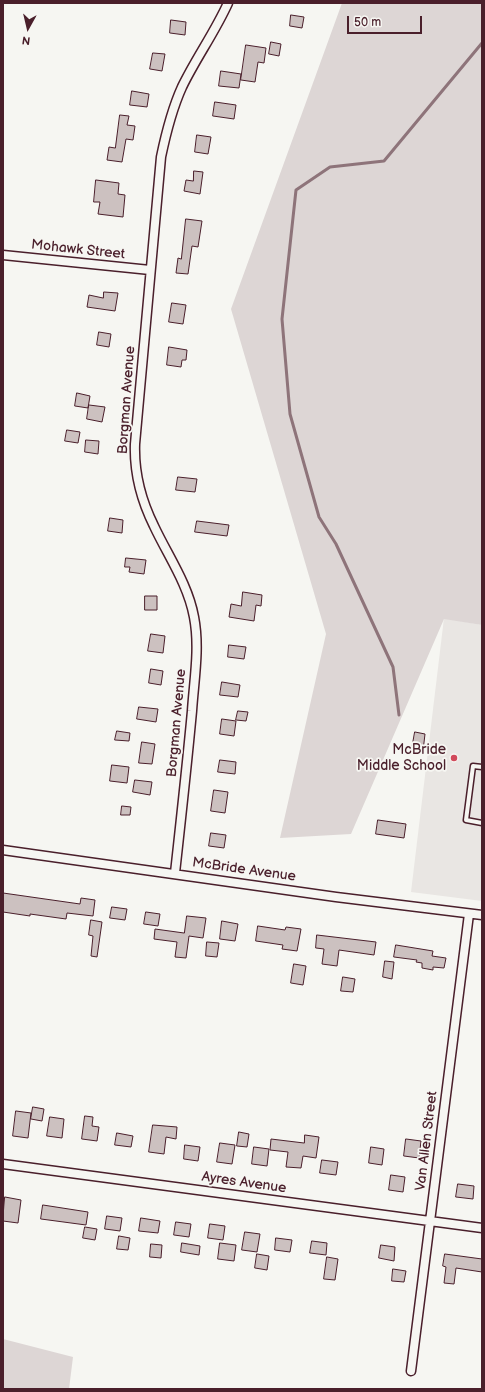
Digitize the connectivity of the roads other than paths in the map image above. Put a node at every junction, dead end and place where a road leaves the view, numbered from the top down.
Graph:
1 (228, 3) edge
2 (3, 255) edge
3 (150, 270) junction
4 (482, 767) edge
5 (482, 823) edge
6 (3, 850) edge
7 (175, 874) junction
8 (469, 914) junction
9 (482, 915) edge
10 (3, 1164) edge
11 (430, 1221) junction
12 (482, 1228) edge
13 (411, 1371) dead end

1 - 3 street, Borgman Avenue
2 - 3 street, Mohawk Street
3 - 7 street, Borgman Avenue
4 - 5 lane
6 - 7 street, McBride Avenue
7 - 8 street, McBride Avenue
8 - 9 street, McBride Avenue
8 - 11 street, Van Allen Street
10 - 11 street, Ayres Avenue
11 - 12 street, Ayres Avenue
11 - 13 street, Van Allen Street

